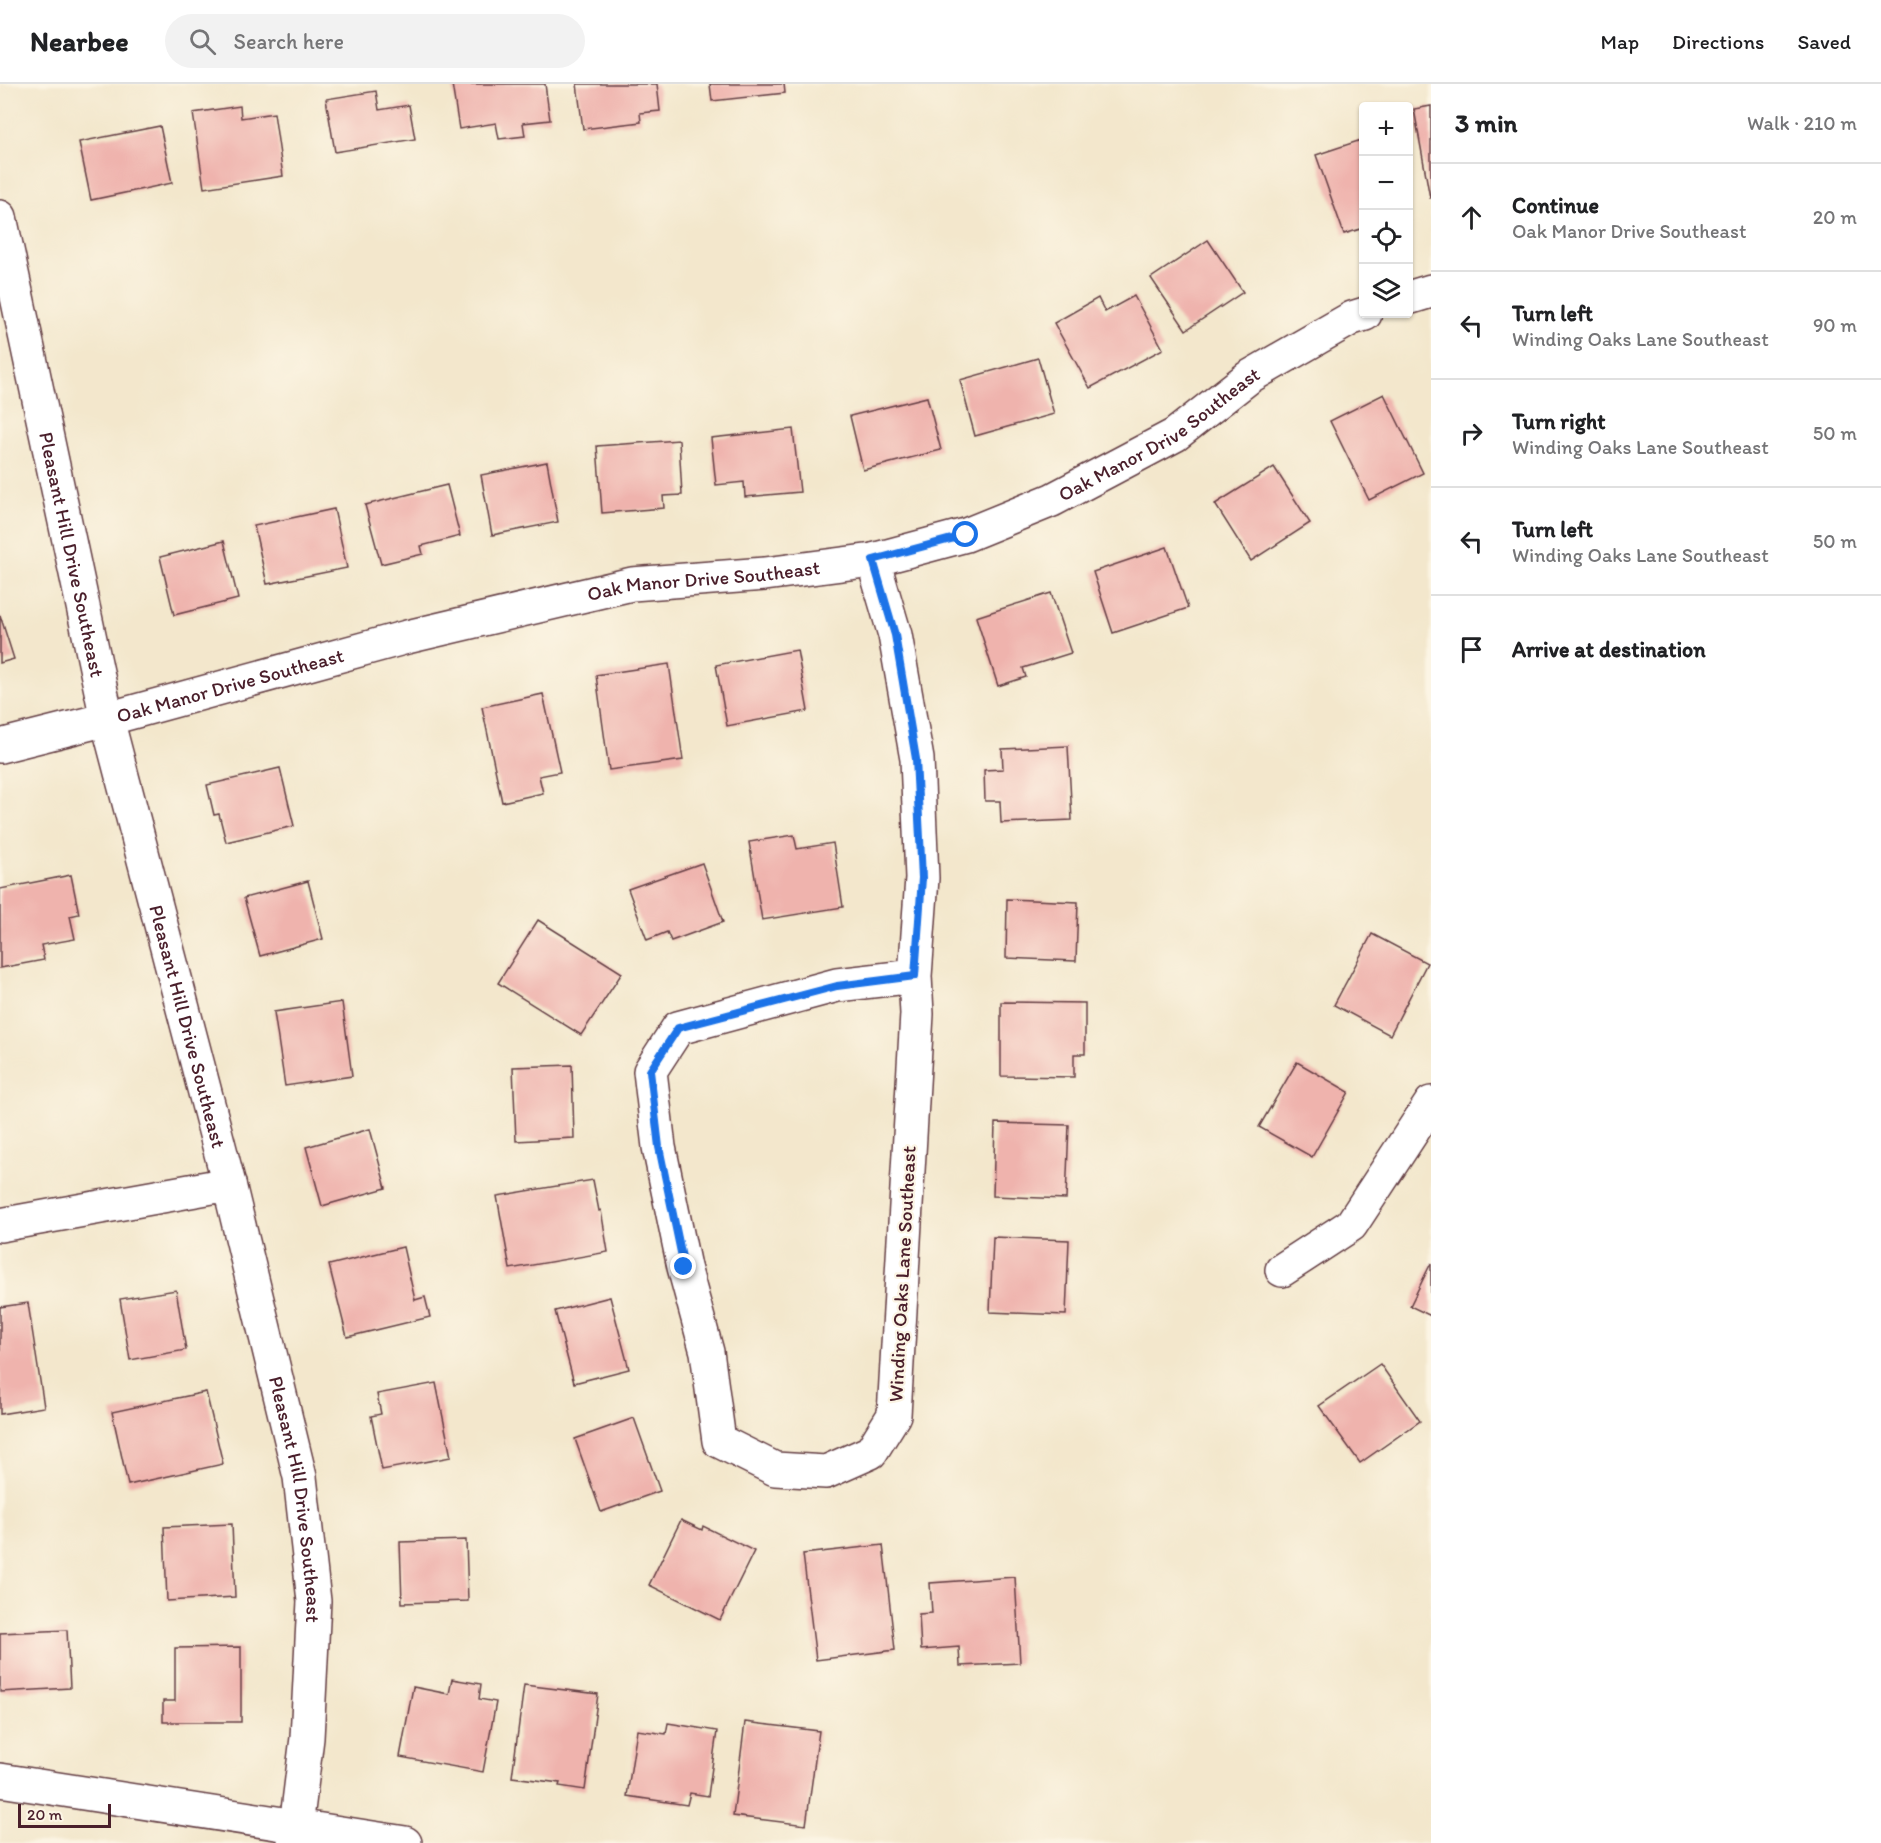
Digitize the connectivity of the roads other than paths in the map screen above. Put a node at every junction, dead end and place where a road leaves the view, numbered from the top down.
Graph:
1 (0, 217) edge
2 (1431, 291) edge
3 (1413, 296) edge
4 (1359, 316) edge
5 (873, 560) junction
6 (107, 719) junction
7 (0, 746) edge
8 (915, 976) junction
9 (1431, 1103) edge
10 (229, 1184) junction
11 (0, 1225) edge
12 (1282, 1270) dead end
13 (0, 1779) edge
14 (296, 1835) edge
15 (405, 1843) edge

1 - 6 street, Pleasant Hill Drive Southeast
2 - 3 street
4 - 5 street, Oak Manor Drive Southeast
5 - 6 street, Oak Manor Drive Southeast
5 - 8 street, Winding Oaks Lane Southeast
6 - 7 street, Oak Manor Drive Southeast
6 - 10 street, Pleasant Hill Drive Southeast
8 - 8 street, Winding Oaks Lane Southeast
9 - 12 street
10 - 11 street
10 - 14 street, Pleasant Hill Drive Southeast
13 - 14 street
14 - 15 street

